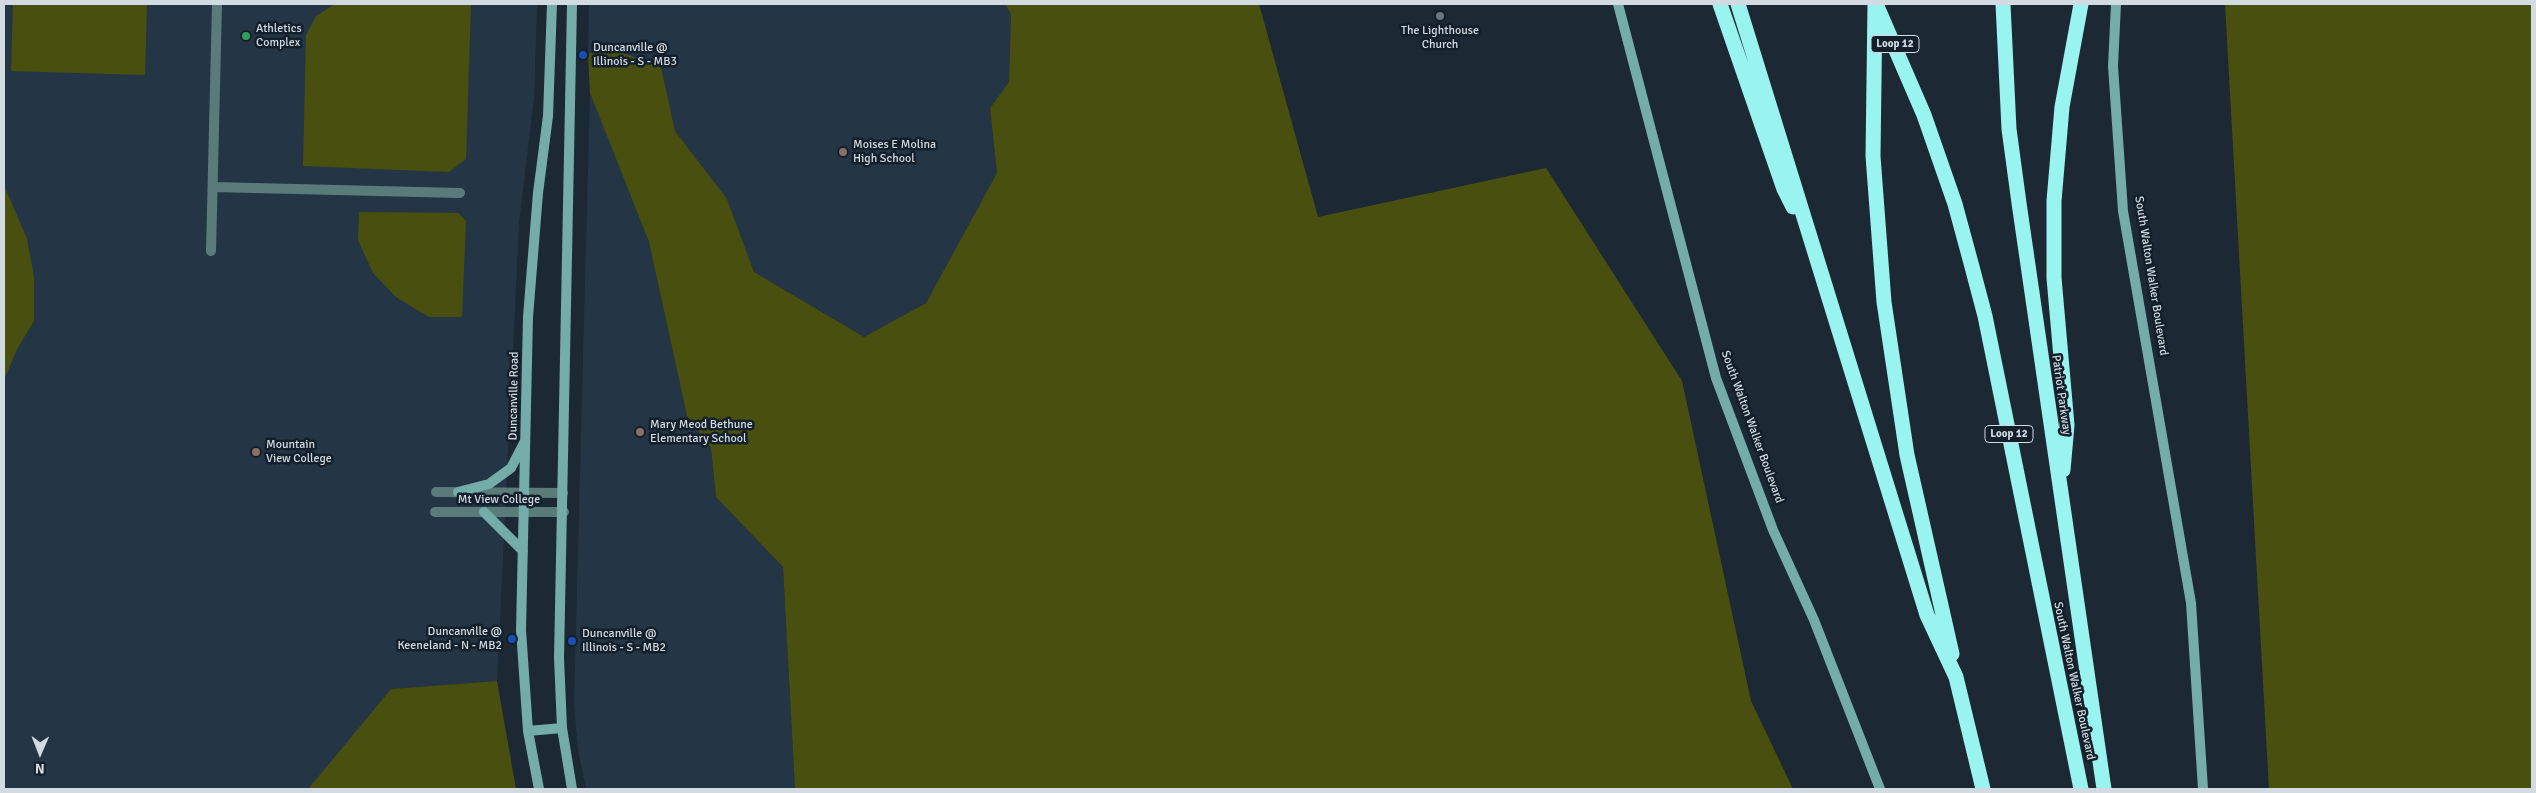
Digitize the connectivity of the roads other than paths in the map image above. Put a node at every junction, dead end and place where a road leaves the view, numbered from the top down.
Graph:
1 (218, 4) edge
2 (552, 4) edge
3 (572, 4) edge
4 (1618, 4) edge
5 (1720, 4) edge
6 (1738, 4) edge
7 (1876, 4) edge
8 (2003, 4) edge
9 (2081, 4) edge
10 (2116, 4) edge
11 (213, 188) junction
12 (460, 194) dead end
13 (211, 250) dead end
14 (1815, 252) junction
15 (526, 438) junction
16 (436, 492) dead end
17 (458, 492) junction
18 (525, 492) junction
19 (563, 493) junction
20 (2061, 496) junction
21 (435, 512) dead end
22 (484, 512) junction
23 (524, 512) junction
24 (564, 512) junction
25 (523, 551) junction
26 (1956, 677) junction
27 (562, 728) junction
28 (528, 731) junction
29 (539, 789) edge
30 (572, 789) edge
31 (1880, 789) edge
32 (1983, 789) edge
33 (2081, 789) edge
34 (2104, 789) edge
35 (2202, 789) edge

1 - 11 street
2 - 15 main road, Duncanville Road
3 - 19 main road
4 - 31 main road, South Walton Walker Boulevard
5 - 14 highway
6 - 14 highway
7 - 26 highway
7 - 33 highway, South Walton Walker Boulevard / Loop 12
8 - 20 highway, Patriot Parkway
9 - 20 highway
10 - 35 main road, South Walton Walker Boulevard
11 - 12 street
11 - 13 street
14 - 26 highway
15 - 17 main road
15 - 18 main road, Duncanville Road
16 - 17 street, Mt View College
17 - 18 street, Mt View College
18 - 19 street, Mt View College
18 - 23 main road, Duncanville Road
19 - 24 main road
20 - 34 highway, Patriot Parkway
21 - 22 street, Mt View College
22 - 23 street, Mt View College
22 - 25 main road
23 - 24 street, Mt View College
23 - 25 main road, Duncanville Road
24 - 27 main road
25 - 28 main road, Duncanville Road
26 - 32 highway
27 - 28 main road
27 - 30 main road
28 - 29 main road, Duncanville Road

